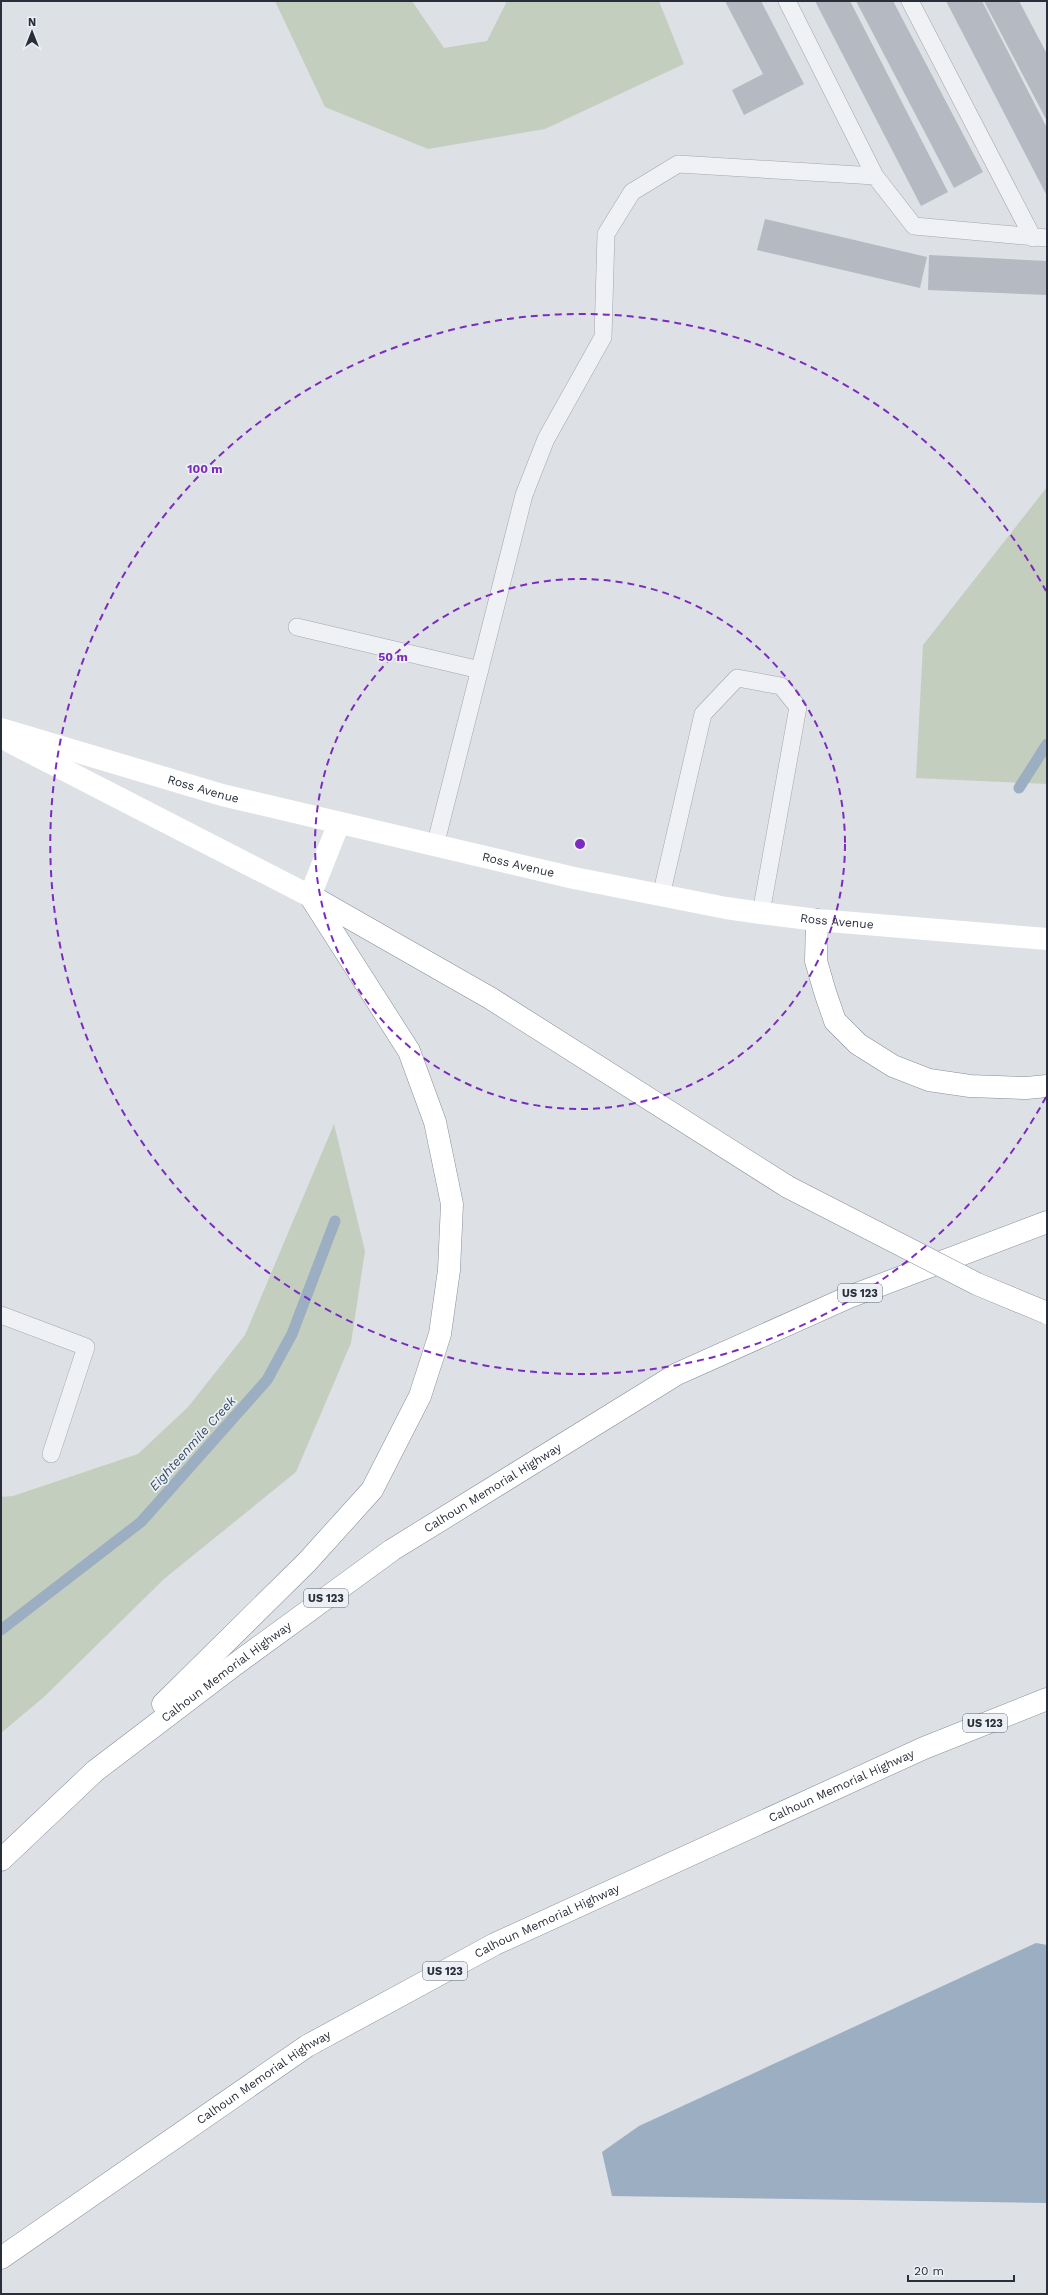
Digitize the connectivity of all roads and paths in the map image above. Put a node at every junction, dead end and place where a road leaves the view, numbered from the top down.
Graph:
1 (787, 1) edge
2 (910, 1) edge
3 (875, 176) junction
4 (1040, 238) edge
5 (297, 627) dead end
6 (480, 670) junction
7 (1, 729) edge
8 (1, 737) edge
9 (339, 823) junction
10 (435, 846) junction
11 (310, 896) junction
12 (661, 896) junction
13 (761, 913) junction
14 (817, 920) junction
15 (1047, 938) edge
16 (1047, 1086) edge
17 (1047, 1222) edge
18 (1047, 1314) edge
19 (1, 1315) edge
20 (51, 1454) dead end
21 (1047, 1699) edge
22 (96, 1771) junction
23 (1, 1860) edge
24 (1, 2258) edge

1 - 3 lane
2 - 4 lane
3 - 4 lane
3 - 6 lane
5 - 6 lane
6 - 10 lane
7 - 9 main road, Ross Avenue
8 - 11 main road
9 - 10 main road, Ross Avenue
9 - 11 main road
10 - 12 main road, Ross Avenue
11 - 18 main road, bridge
11 - 22 main road
12 - 13 main road, Ross Avenue
12 - 13 lane
13 - 14 main road, Ross Avenue
14 - 15 main road, Ross Avenue
14 - 16 main road
17 - 22 main road, Calhoun Memorial Highway / US 123
19 - 20 lane
21 - 24 main road, Calhoun Memorial Highway / US 123
22 - 23 main road, Calhoun Memorial Highway / US 123

